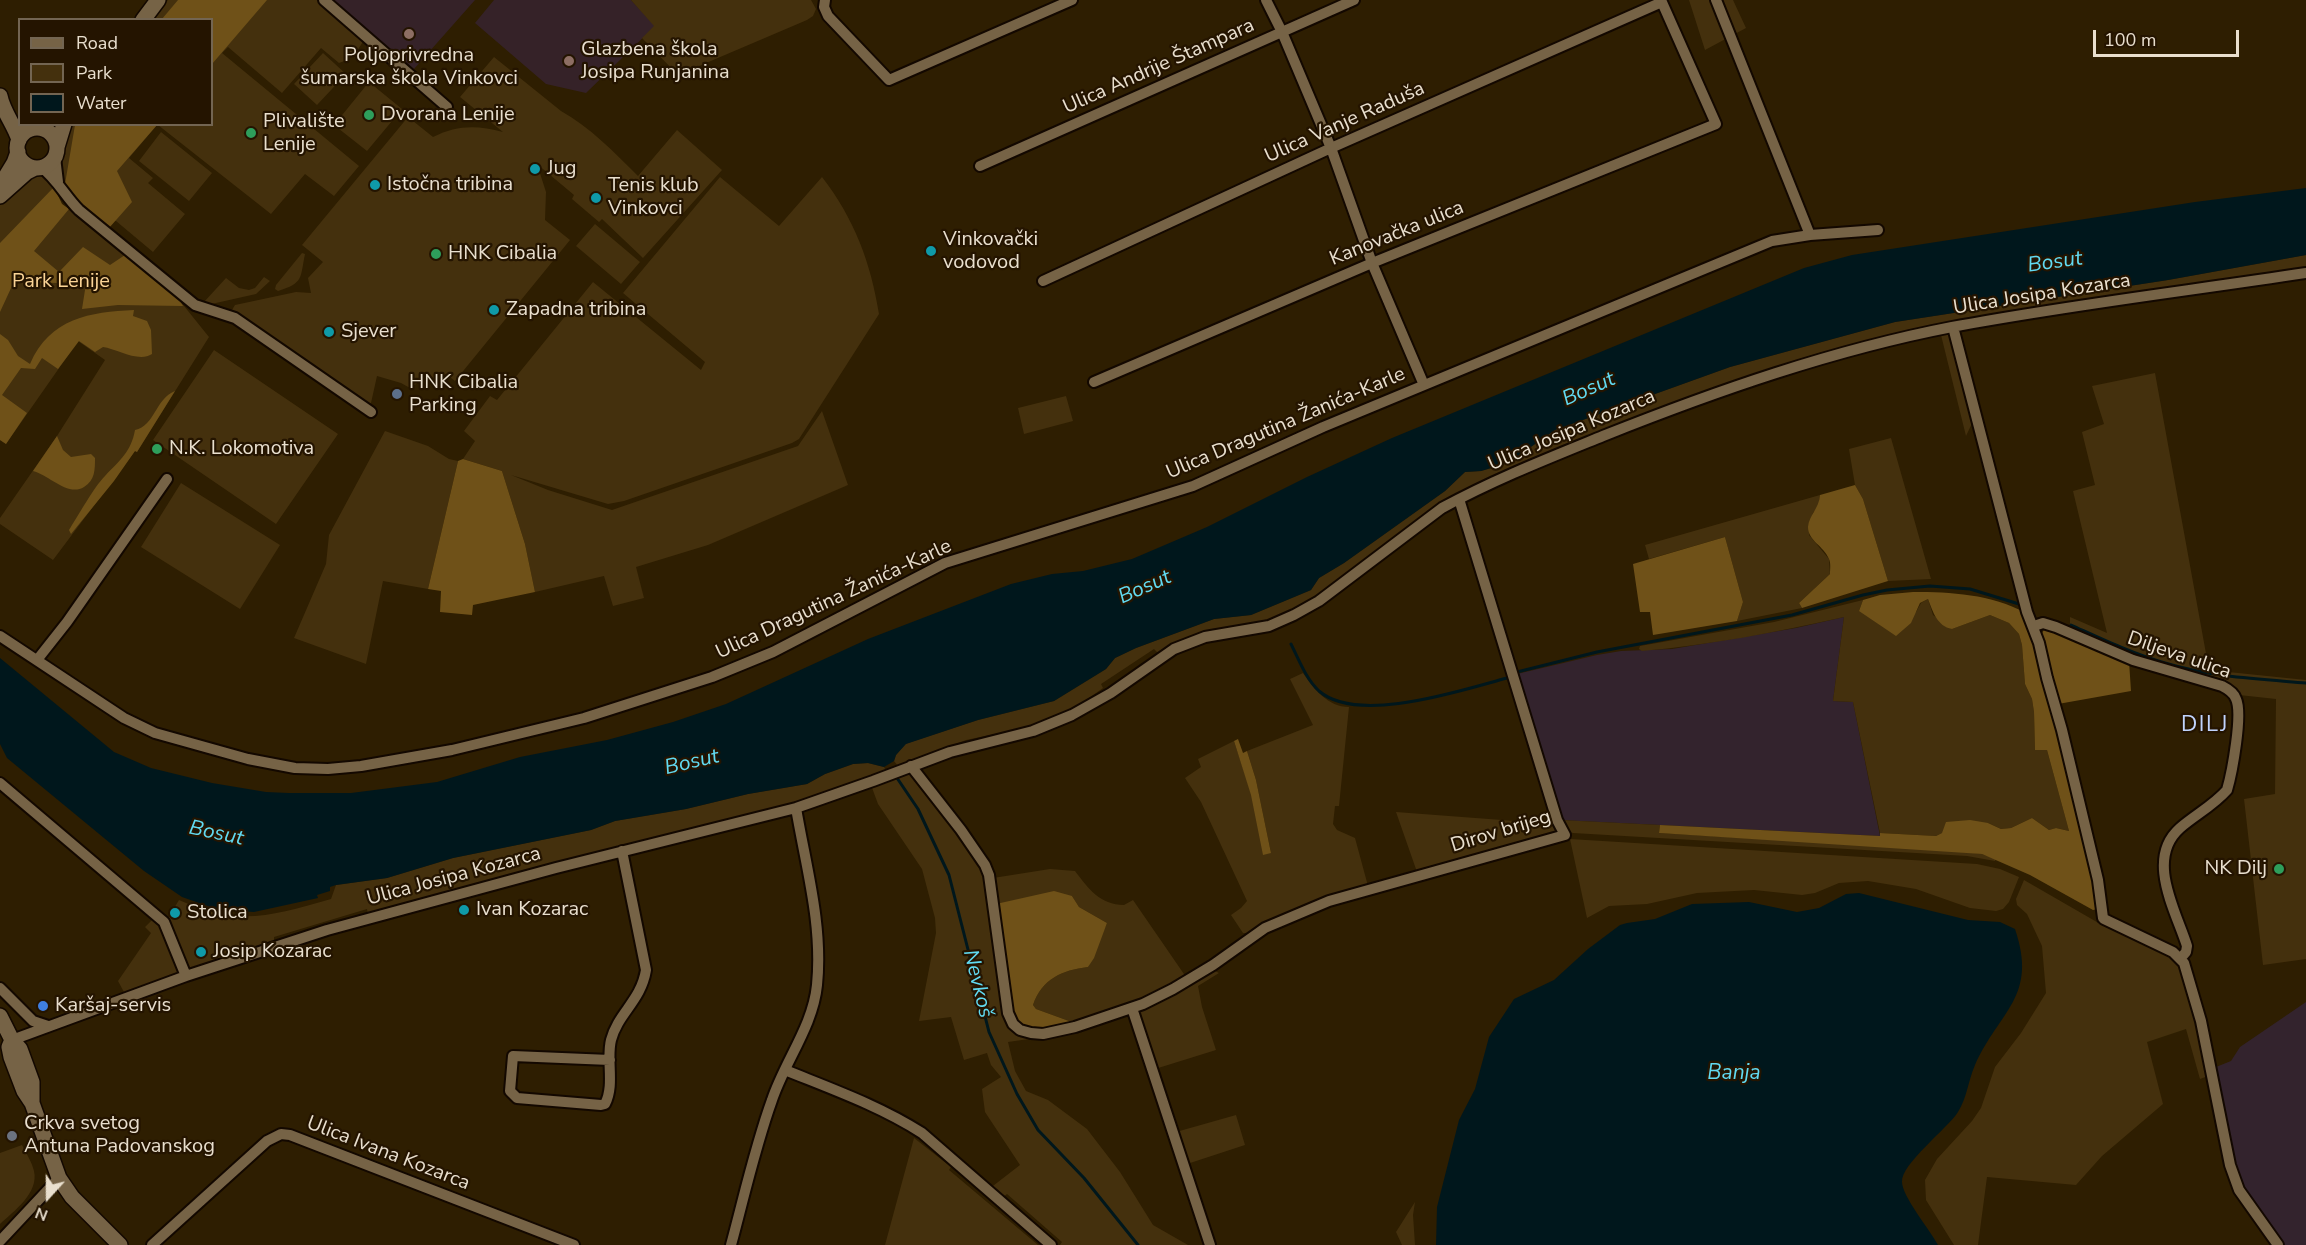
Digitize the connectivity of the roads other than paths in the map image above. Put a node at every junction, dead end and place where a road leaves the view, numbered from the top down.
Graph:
1 (158, 0) edge
2 (324, 0) edge
3 (1072, 0) edge
4 (1266, 0) edge
5 (1354, 0) edge
6 (1716, 0) edge
7 (1662, 1) edge
8 (824, 3) edge
9 (144, 18) edge
10 (1282, 32) junction
11 (0, 90) edge
12 (0, 96) edge
13 (447, 107) dead end
14 (18, 113) edge
15 (36, 126) edge
16 (63, 126) edge
17 (18, 146) junction
18 (1331, 148) junction
19 (56, 152) junction
20 (980, 166) dead end
21 (38, 168) junction
22 (58, 183) junction
23 (0, 186) edge
24 (0, 196) edge
25 (1878, 230) dead end
26 (1810, 235) junction
27 (1372, 263) junction
28 (2306, 273) edge
29 (1043, 281) dead end
30 (1953, 327) junction
31 (1094, 382) dead end
32 (1424, 385) junction
33 (371, 412) dead end
34 (167, 479) dead end
35 (1459, 499) junction
36 (2034, 626) junction
37 (0, 636) edge
38 (37, 660) junction
39 (906, 768) junction
40 (0, 783) edge
41 (795, 808) junction
42 (622, 851) junction
43 (2180, 959) junction
44 (186, 976) junction
45 (0, 988) edge
46 (1132, 1008) junction
47 (0, 1016) edge
48 (48, 1026) junction
49 (12, 1040) junction
50 (610, 1060) junction
51 (785, 1070) junction
52 (59, 1178) junction
53 (0, 1241) edge
54 (120, 1245) edge
55 (152, 1245) edge
56 (574, 1245) edge
57 (731, 1245) edge
58 (1051, 1245) edge
59 (1210, 1245) edge
60 (2278, 1245) edge

1 - 9 main road
2 - 13 street
3 - 8 street
4 - 10 street
5 - 10 street, Ulica Andrije Štampara
6 - 26 street
7 - 18 street, Ulica Vanje Raduša
7 - 27 street, Kanovačka ulica
10 - 18 street
10 - 20 street, Ulica Andrije Štampara
11 - 14 main road
12 - 17 main road
15 - 17 main road
15 - 19 main road
16 - 19 main road
17 - 21 main road
17 - 23 main road
18 - 27 street
18 - 29 street, Ulica Vanje Raduša
19 - 21 main road
19 - 22 street
21 - 22 street
21 - 24 main road
22 - 33 street
25 - 26 street, Ulica Dragutina Žanića-Karle
26 - 32 street, Ulica Dragutina Žanića-Karle
27 - 31 street, Kanovačka ulica
27 - 32 street
28 - 30 street, Ulica Josipa Kozarca
30 - 35 street, Ulica Josipa Kozarca
30 - 36 street
32 - 38 street, Ulica Dragutina Žanića-Karle
34 - 38 street
35 - 39 street, Ulica Josipa Kozarca
35 - 46 street, Dirov brijeg
36 - 43 street
36 - 43 street, Diljeva ulica
37 - 38 street, Ulica Dragutina Žanića-Karle
39 - 41 street, Ulica Josipa Kozarca
39 - 46 street, Dirov brijeg
40 - 44 street
41 - 42 street, Ulica Josipa Kozarca
41 - 51 street
42 - 44 street, Ulica Josipa Kozarca
42 - 50 street
43 - 60 street, Diljeva ulica
44 - 48 street, Ulica Josipa Kozarca
45 - 48 street
46 - 59 street
47 - 49 main road
48 - 49 street, Ulica Josipa Kozarca
49 - 52 main road
50 - 50 street
51 - 57 street
51 - 58 street
52 - 53 street
52 - 54 main road
55 - 56 street, Ulica Ivana Kozarca

